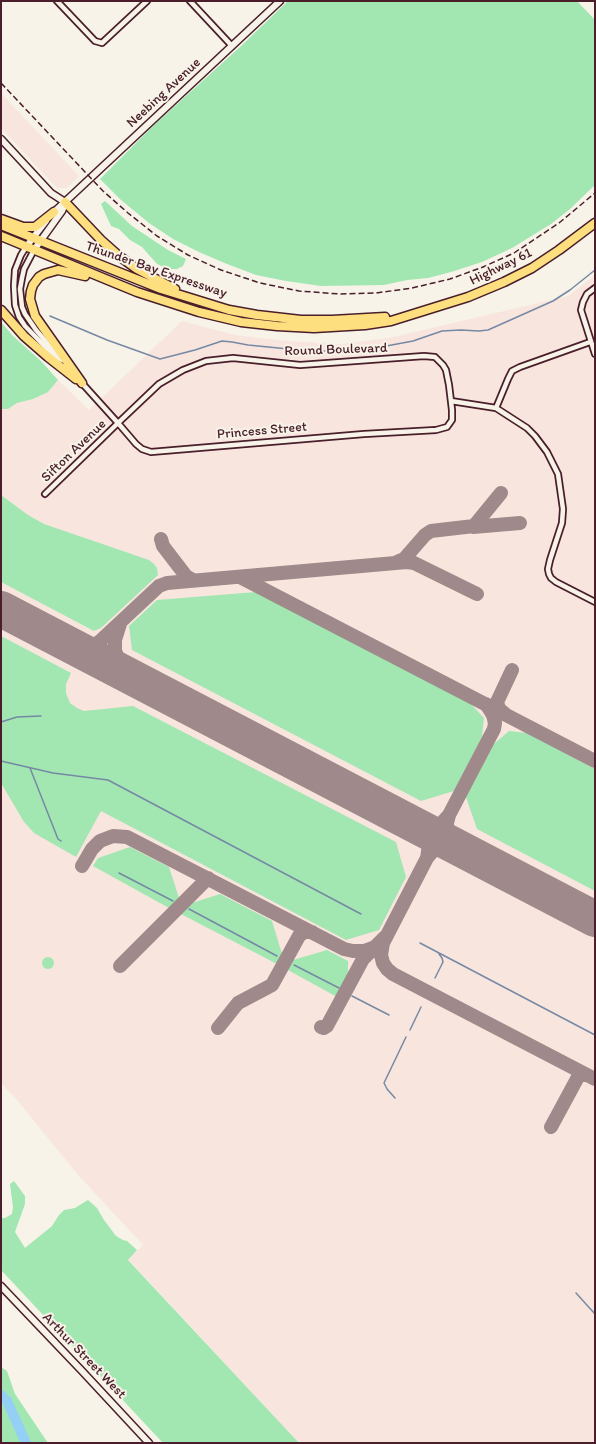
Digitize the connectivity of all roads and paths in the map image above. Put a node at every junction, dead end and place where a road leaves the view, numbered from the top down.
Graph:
1 (57, 1) edge
2 (147, 1) edge
3 (190, 1) edge
4 (280, 1) edge
5 (232, 46) junction
6 (1, 139) edge
7 (65, 202) junction
8 (54, 212) junction
9 (1, 219) edge
10 (595, 223) edge
11 (1, 225) edge
12 (1, 236) edge
13 (32, 238) junction
14 (41, 242) junction
15 (30, 249) junction
16 (595, 288) edge
17 (137, 292) junction
18 (199, 301) junction
19 (1, 310) edge
20 (410, 315) junction
21 (590, 342) junction
22 (595, 354) edge
23 (82, 383) junction
24 (451, 401) junction
25 (496, 408) junction
26 (118, 423) junction
27 (45, 494) dead end
28 (595, 602) edge
29 (1, 1286) edge
30 (149, 1443) edge

1 - 2 street
3 - 5 street
4 - 5 main road, Neebing Avenue
5 - 7 main road, Neebing Avenue
6 - 7 main road
7 - 8 main road, Neebing Avenue
7 - 14 main road, Neebing Avenue
7 - 18 highway
8 - 9 highway
8 - 13 main road, Neebing Avenue
10 - 20 highway, Highway 61
11 - 13 highway, Thunder Bay Expressway
12 - 15 highway, Thunder Bay Expressway
13 - 14 highway, Thunder Bay Expressway
13 - 15 main road, Neebing Avenue
14 - 15 main road, Neebing Avenue
14 - 18 highway, Thunder Bay Expressway
15 - 17 highway, Thunder Bay Expressway
15 - 23 street, Princess Street
15 - 23 street, Princess Street
16 - 21 street
17 - 20 highway, Thunder Bay Expressway
17 - 23 highway
18 - 20 highway, Thunder Bay Expressway
19 - 23 highway
21 - 22 street
21 - 25 street
23 - 26 street, Princess Street
24 - 25 street
24 - 26 street, Princess Street
24 - 26 street, Round Boulevard
25 - 28 street
26 - 27 street, Sifton Avenue
29 - 30 main road, Arthur Street West

